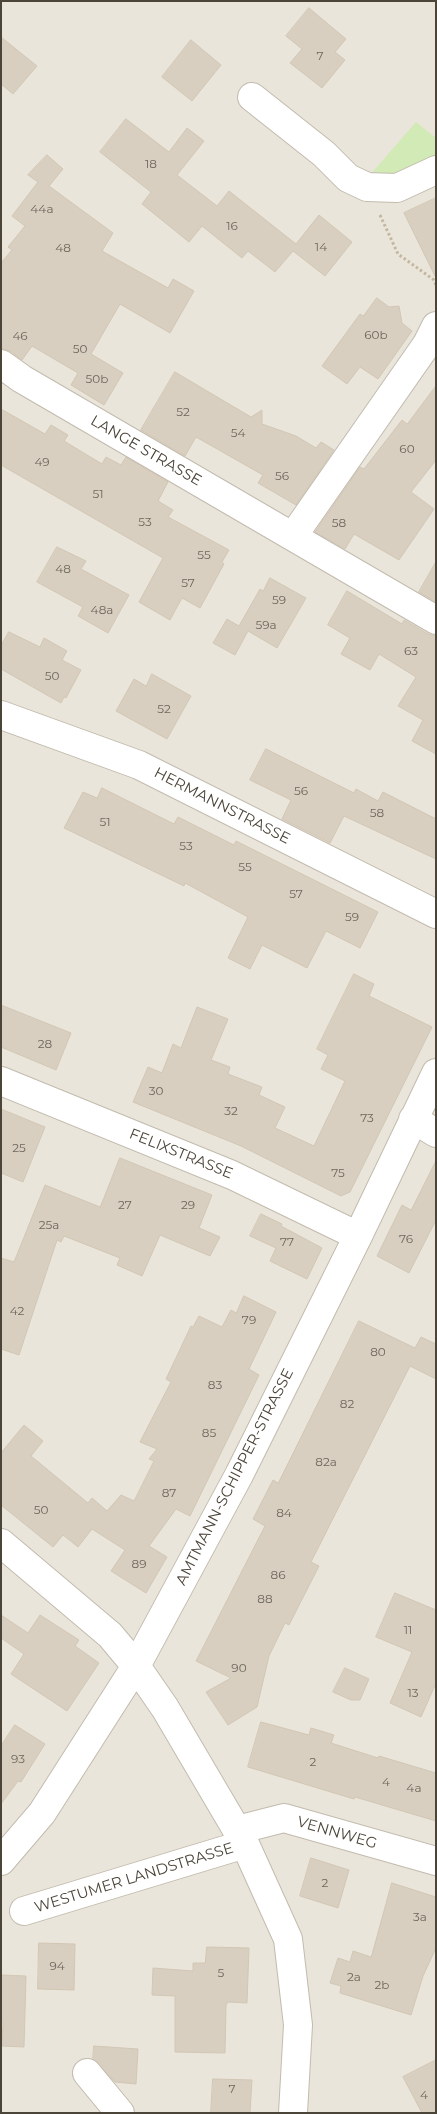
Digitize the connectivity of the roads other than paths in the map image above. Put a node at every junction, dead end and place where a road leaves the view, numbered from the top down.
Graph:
1 (252, 97) dead end
2 (436, 170) edge
3 (436, 326) edge
4 (1, 364) edge
5 (293, 536) junction
6 (436, 620) edge
7 (1, 715) edge
8 (436, 914) edge
9 (436, 1073) edge
10 (1, 1081) edge
11 (424, 1126) edge
12 (358, 1236) junction
13 (1, 1543) edge
14 (136, 1666) junction
15 (241, 1837) junction
16 (1, 1861) edge
17 (436, 1861) edge
18 (24, 1911) dead end
19 (87, 2073) dead end
20 (120, 2113) edge
21 (294, 2113) edge

1 - 2 street
3 - 5 street
4 - 5 street, LANGE STRASSE
5 - 6 street, LANGE STRASSE
7 - 8 street, HERMANNSTRASSE
9 - 11 street, AMTMANN-SCHIPPER-STRASSE
10 - 12 street, FELIXSTRASSE
11 - 12 street, AMTMANN-SCHIPPER-STRASSE
12 - 14 street, AMTMANN-SCHIPPER-STRASSE
13 - 14 street, WESTUMER LANDSTRASSE
14 - 15 street, WESTUMER LANDSTRASSE
14 - 16 street, AMTMANN-SCHIPPER-STRASSE
15 - 17 street, VENNWEG
15 - 18 street, WESTUMER LANDSTRASSE
15 - 21 street, WESTUMER LANDSTRASSE
19 - 20 street

